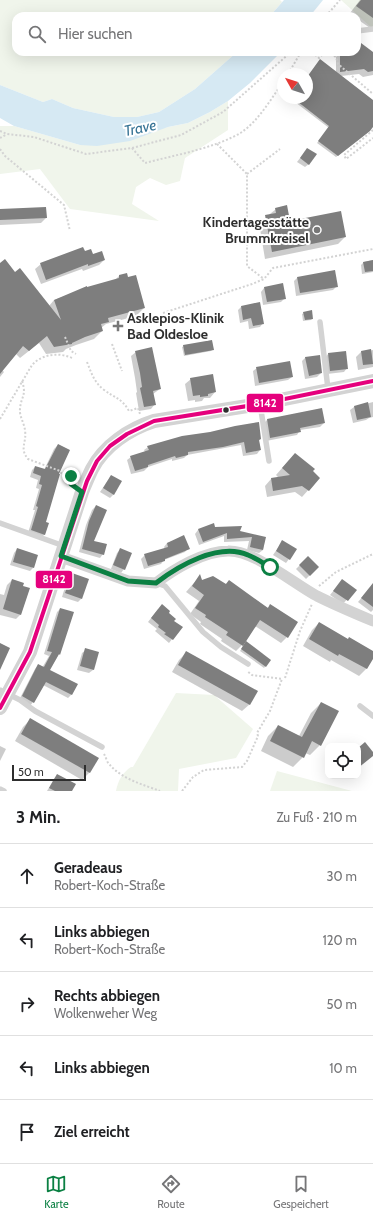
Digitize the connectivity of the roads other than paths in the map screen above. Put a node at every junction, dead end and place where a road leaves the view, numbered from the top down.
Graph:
1 (373, 29) edge
2 (361, 30) edge
3 (320, 322) dead end
4 (373, 381) edge
5 (328, 390) junction
6 (260, 404) junction
7 (269, 461) dead end
8 (0, 524) edge
9 (63, 551) junction
10 (156, 583) junction
11 (373, 621) edge
12 (248, 664) dead end
13 (4, 691) edge
14 (360, 706) dead end
15 (0, 708) edge
16 (373, 716) edge
17 (102, 747) road end
18 (0, 789) edge
19 (4, 791) edge

1 - 2 lane
3 - 5 lane
4 - 5 street
5 - 6 street
6 - 7 lane
6 - 9 street
8 - 9 lane
9 - 10 street
9 - 13 street
10 - 11 street
10 - 12 lane
13 - 15 street
13 - 17 lane
14 - 16 lane
18 - 19 lane

